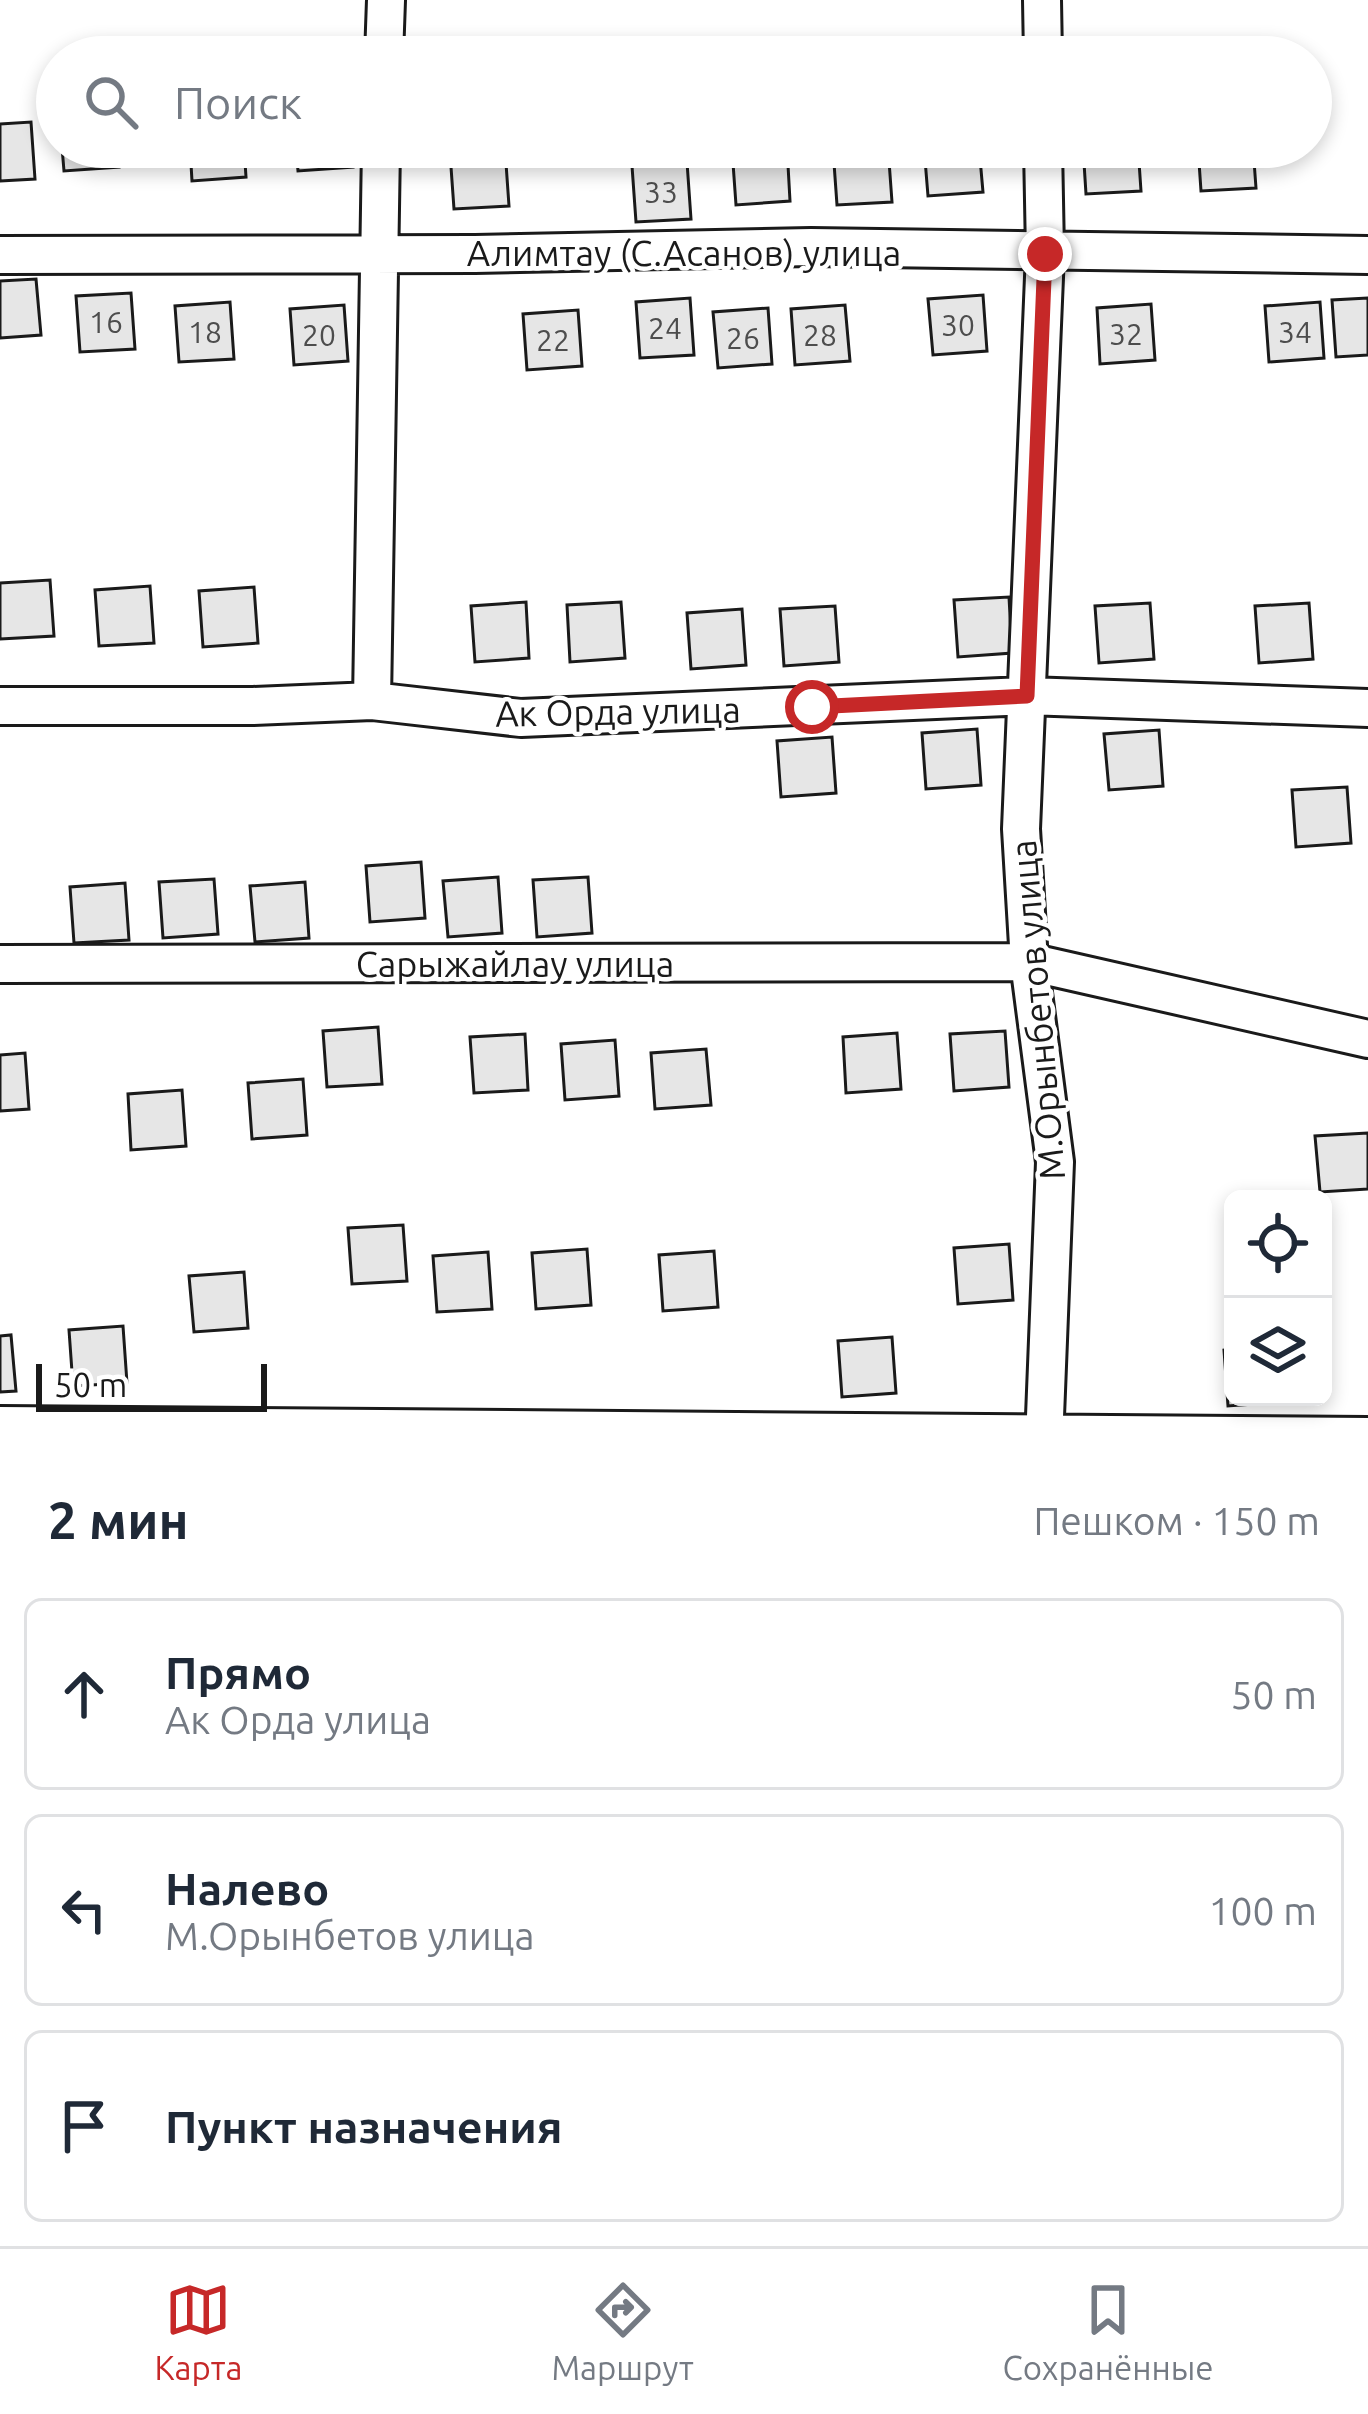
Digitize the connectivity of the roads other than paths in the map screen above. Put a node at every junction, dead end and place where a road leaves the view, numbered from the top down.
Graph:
1 (386, 0) edge
2 (1042, 0) edge
3 (385, 36) edge
4 (1042, 36) edge
5 (380, 168) edge
6 (1043, 168) edge
7 (377, 254) junction
8 (1045, 254) junction
9 (0, 255) edge
10 (1368, 255) edge
11 (1027, 696) junction
12 (372, 701) junction
13 (0, 706) edge
14 (1368, 708) edge
15 (1029, 962) junction
16 (0, 964) edge
17 (1368, 1039) edge
18 (0, 1425) edge
19 (1368, 1436) edge
20 (1044, 1437) edge

1 - 3 street
2 - 4 street
5 - 7 street
6 - 8 street, М.Орынбетов улица
7 - 8 street, Алимтау (С.Асанов) улица
7 - 9 street, Алимтау (С.Асанов) улица
7 - 12 street
8 - 10 street, Алимтау (С.Асанов) улица
8 - 11 street, М.Орынбетов улица
11 - 12 street, Ак Орда улица
11 - 14 street, Ак Орда улица
11 - 15 street, М.Орынбетов улица
12 - 13 street, Ак Орда улица
15 - 16 street, Сарыжайлау улица
15 - 17 street, Сарыжайлау улица
15 - 20 street, М.Орынбетов улица
18 - 20 street
19 - 20 street

